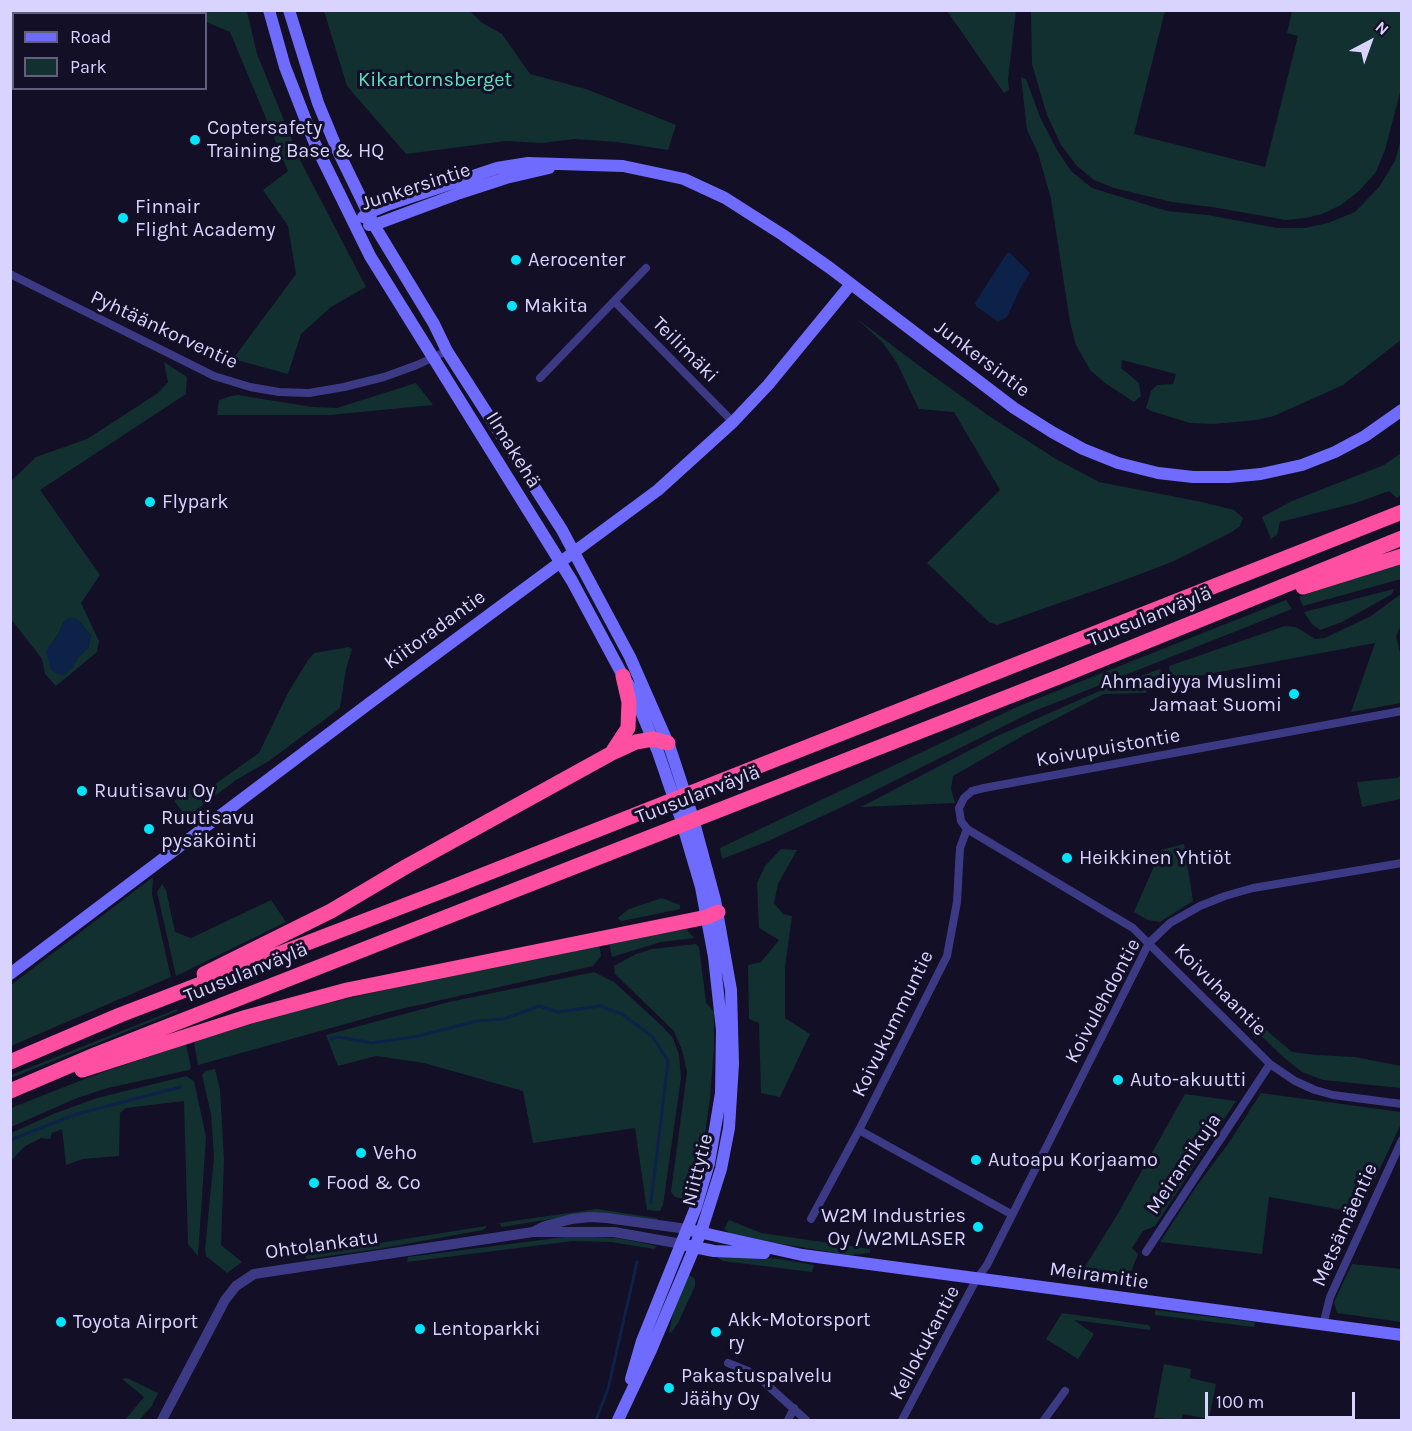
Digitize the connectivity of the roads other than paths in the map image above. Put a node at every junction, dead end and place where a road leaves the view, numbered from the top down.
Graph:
1 (269, 10) edge
2 (289, 10) edge
3 (558, 165) junction
4 (368, 213) junction
5 (374, 225) junction
6 (356, 226) junction
7 (646, 268) dead end
8 (10, 274) edge
9 (851, 284) junction
10 (614, 301) junction
11 (447, 351) junction
12 (432, 358) junction
13 (540, 378) dead end
14 (1401, 410) edge
15 (733, 422) junction
16 (1401, 512) edge
17 (1401, 538) edge
18 (1401, 556) edge
19 (1225, 609) junction
20 (623, 676) junction
21 (1401, 711) edge
22 (662, 746) junction
23 (612, 753) junction
24 (964, 798) joint
25 (967, 829) junction
26 (1401, 863) edge
27 (712, 914) junction
28 (1149, 943) junction
29 (10, 974) edge
30 (120, 1016) junction
31 (10, 1062) edge
32 (1270, 1064) junction
33 (10, 1092) edge
34 (1401, 1104) edge
35 (859, 1130) junction
36 (1401, 1140) edge
37 (1011, 1214) junction
38 (811, 1219) dead end
39 (687, 1229) junction
40 (533, 1232) junction
41 (701, 1232) junction
42 (682, 1244) junction
43 (695, 1247) junction
44 (1146, 1252) dead end
45 (791, 1254) junction
46 (976, 1280) junction
47 (1323, 1325) junction
48 (1401, 1335) edge
49 (728, 1363) dead end
50 (1065, 1391) dead end
51 (794, 1408) junction
52 (162, 1420) edge
53 (618, 1420) edge
54 (788, 1420) edge
55 (806, 1420) edge
56 (902, 1420) edge
57 (1044, 1420) edge

1 - 6 main road, Ilmakehä
2 - 4 main road, Ilmakehä
3 - 4 main road, Junkersintie
3 - 5 main road, Junkersintie
3 - 9 main road, Junkersintie
4 - 5 main road, Ilmakehä
4 - 6 main road, Junkersintie
5 - 6 main road, Junkersintie
5 - 11 main road, Ilmakehä
6 - 12 main road, Ilmakehä
7 - 10 street
8 - 12 street, Pyhtäänkorventie
9 - 14 main road, Junkersintie
9 - 15 main road, Kiitoradantie
10 - 13 street
10 - 15 street, Teilimäki
11 - 12 street, Pyhtäänkorventie
11 - 22 main road, Ilmakehä
12 - 20 main road, Ilmakehä
15 - 29 main road, Kiitoradantie
16 - 30 highway, Tuusulanväylä
17 - 19 highway, Tuusulanväylä
18 - 19 highway
19 - 33 highway, Tuusulanväylä
20 - 22 main road, Ilmakehä
20 - 23 highway
21 - 24 street, Koivupuistontie
22 - 23 highway
22 - 27 main road, Ilmakehä
23 - 30 highway
24 - 25 street, Koivukummuntie
25 - 28 street, Koivuhaantie
25 - 35 street, Koivukummuntie
26 - 28 street, Koivulehdontie
27 - 33 highway
27 - 39 main road, Niittytie
27 - 41 main road, Niittytie
28 - 32 street, Koivuhaantie
28 - 37 street, Koivulehdontie
30 - 31 highway, Tuusulanväylä
32 - 34 street, Koivuhaantie
32 - 44 street, Meiramikuja
35 - 37 street
35 - 38 street, Koivukummuntie
36 - 47 street, Metsämäentie
37 - 46 street, Koivulehdontie
39 - 40 street, Ohtolankatu
39 - 41 main road, Meiramitie
39 - 42 main road, Niittytie
40 - 42 street, Ohtolankatu
40 - 52 street, Ohtolankatu
41 - 43 main road, Niittytie
41 - 45 main road, Meiramitie
42 - 43 main road, Meiramitie
42 - 53 main road, Niittytie
43 - 45 main road, Meiramitie
43 - 53 main road, Niittytie
45 - 46 main road, Meiramitie
46 - 47 main road, Meiramitie
46 - 56 street, Kellokukantie
47 - 48 main road, Meiramitie
49 - 51 street
50 - 57 street
51 - 54 street
51 - 55 street

